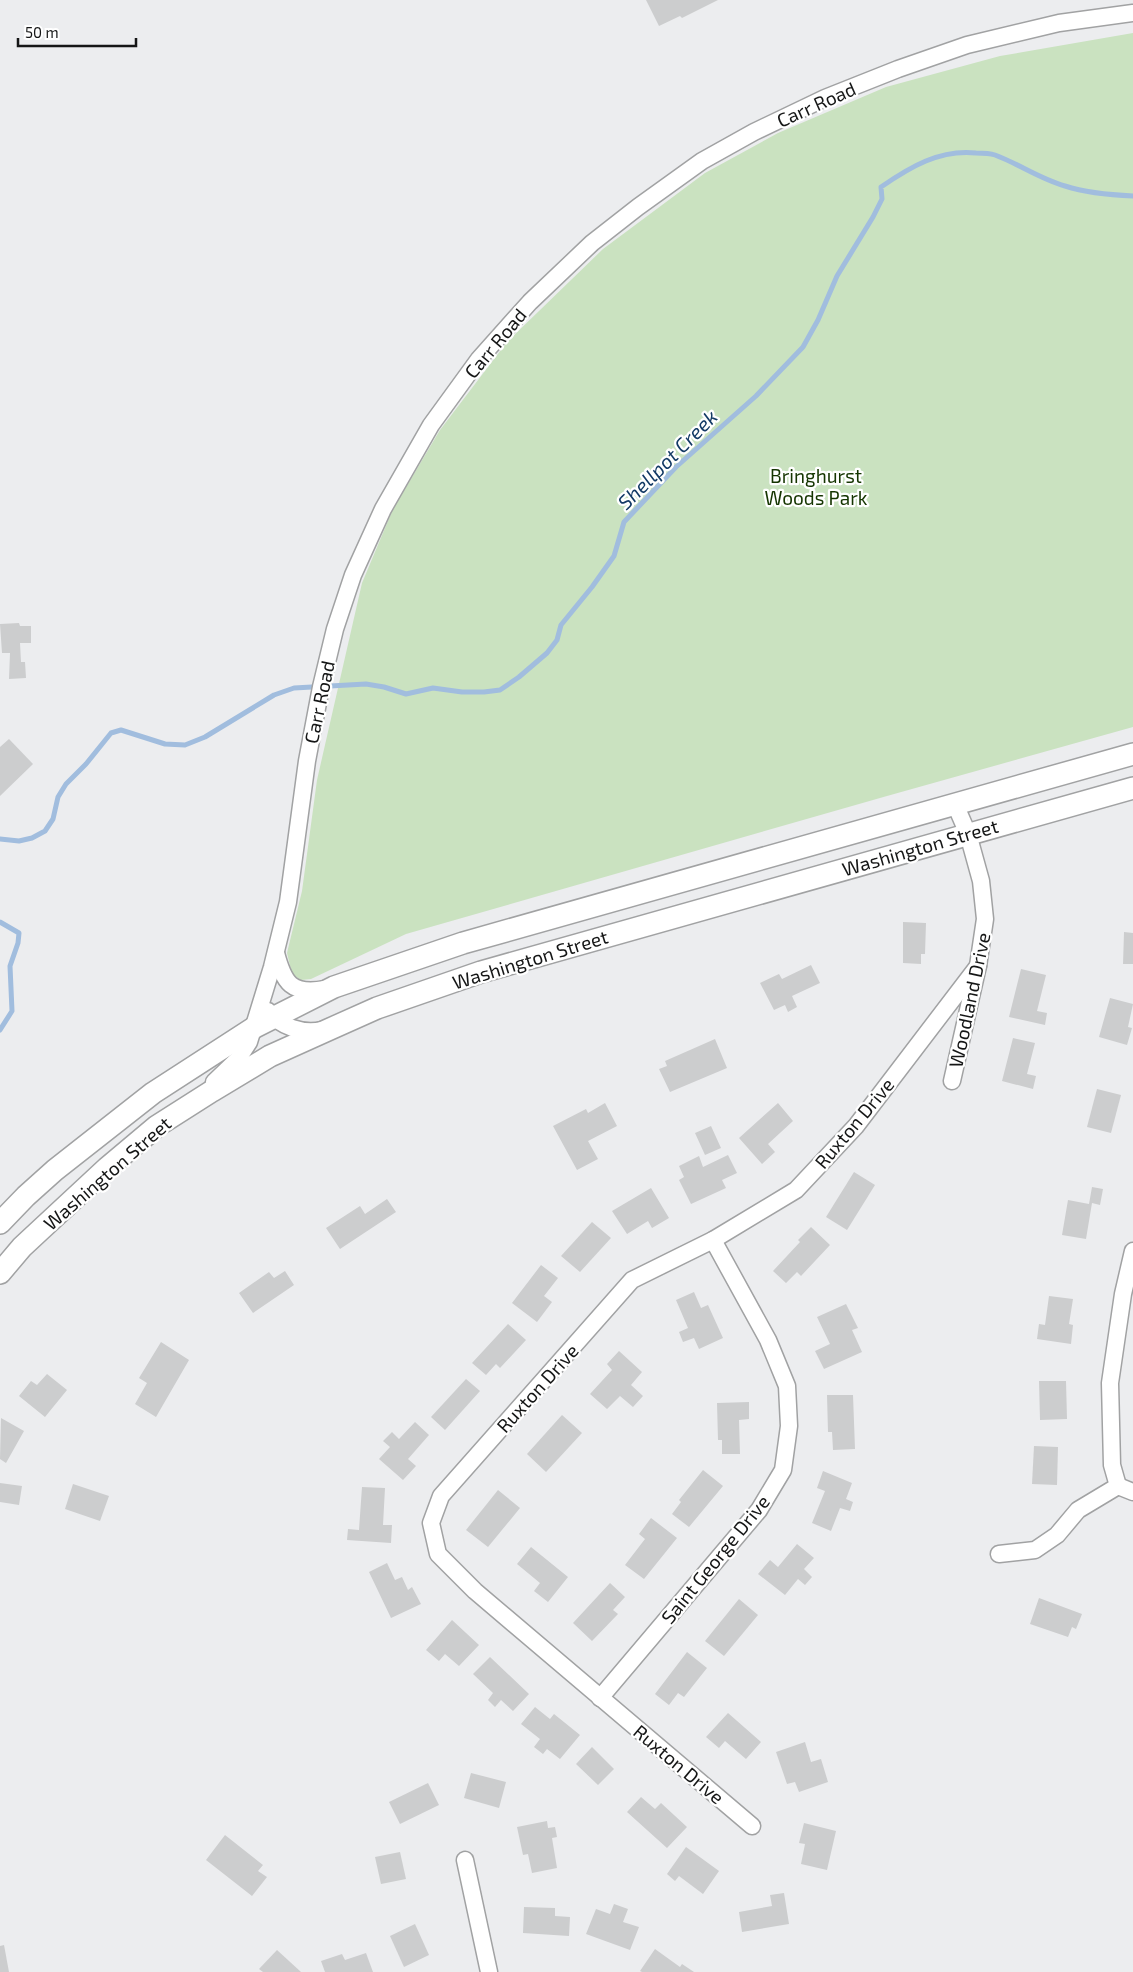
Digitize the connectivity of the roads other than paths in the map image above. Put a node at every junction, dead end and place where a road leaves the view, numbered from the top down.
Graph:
1 (1133, 13) edge
2 (1133, 754) edge
3 (1133, 788) edge
4 (955, 804) junction
5 (968, 834) junction
6 (276, 953) junction
7 (978, 966) junction
8 (334, 987) junction
9 (264, 1022) junction
10 (330, 1029) junction
11 (952, 1081) dead end
12 (157, 1126) junction
13 (0, 1223) edge
14 (713, 1240) junction
15 (1133, 1250) edge
16 (0, 1273) edge
17 (1126, 1489) edge
18 (999, 1554) dead end
19 (600, 1698) junction
20 (752, 1826) dead end
21 (465, 1860) dead end
22 (489, 1972) edge

1 - 6 street, Carr Road
2 - 4 main road, Washington Street
3 - 5 main road, Washington Street
4 - 5 street, Woodland Drive
4 - 8 main road, Washington Street
5 - 7 street, Woodland Drive
5 - 10 main road, Washington Street
6 - 8 street
6 - 9 street, Carr Road
7 - 11 street, Woodland Drive
7 - 14 street, Ruxton Drive
8 - 9 main road, Washington Street
9 - 10 street
9 - 12 street, Carr Road
9 - 13 main road, Washington Street
10 - 12 main road, Washington Street
12 - 16 main road, Washington Street
14 - 19 street, Saint George Drive
14 - 19 street, Ruxton Drive
15 - 17 street
17 - 18 street
19 - 20 street, Ruxton Drive
21 - 22 street

